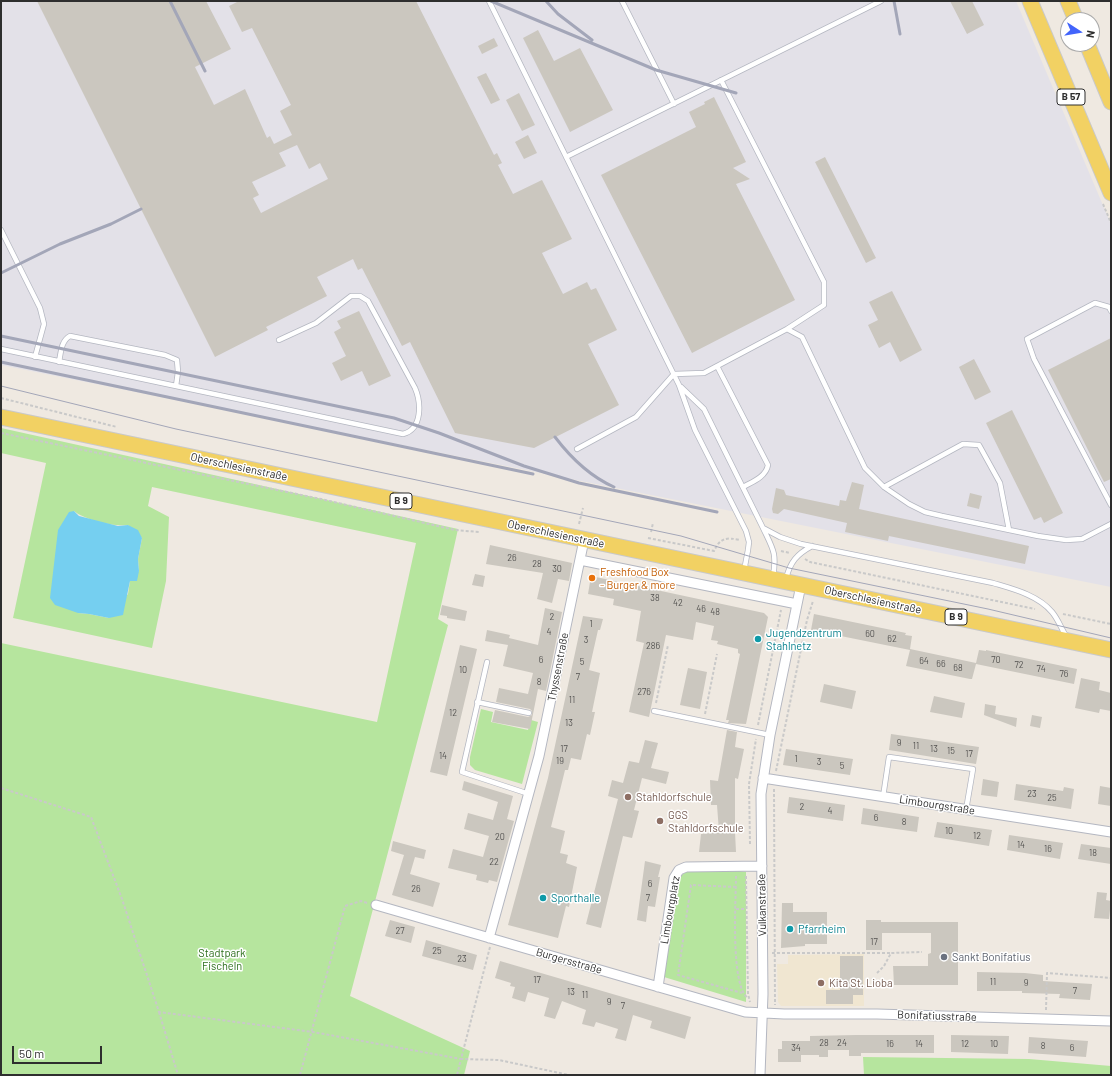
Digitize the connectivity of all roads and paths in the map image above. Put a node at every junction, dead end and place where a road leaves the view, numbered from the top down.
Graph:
1 (489, 1) edge
2 (622, 1) edge
3 (881, 1) edge
4 (1030, 1) edge
5 (1068, 1) edge
6 (1073, 12) edge
7 (1090, 52) edge
8 (721, 80) junction
9 (1110, 98) edge
10 (674, 104) junction
11 (566, 157) junction
12 (1111, 193) edge
13 (1, 230) edge
14 (1111, 311) edge
15 (787, 329) junction
16 (279, 340) dead end
17 (1, 349) edge
18 (35, 356) junction
19 (59, 362) junction
20 (717, 366) junction
21 (674, 374) junction
22 (679, 385) junction
23 (176, 386) junction
24 (1, 398) edge
25 (1, 417) edge
26 (119, 427) dead end
27 (578, 449) dead end
28 (743, 487) junction
29 (884, 487) junction
30 (1111, 505) edge
31 (583, 508) dead end
32 (572, 523) dead end
33 (653, 523) dead end
34 (1111, 524) edge
35 (763, 528) junction
36 (1009, 530) junction
37 (651, 532) dead end
38 (580, 534) junction
39 (646, 538) dead end
40 (749, 542) junction
41 (812, 546) junction
42 (773, 549) junction
43 (797, 555) junction
44 (580, 560) junction
45 (743, 573) junction
46 (779, 580) junction
47 (801, 585) junction
48 (814, 598) dead end
49 (797, 604) junction
50 (1052, 612) junction
51 (1111, 624) edge
52 (1069, 641) junction
53 (668, 645) dead end
54 (1111, 650) edge
55 (717, 654) dead end
56 (487, 662) dead end
57 (477, 702) junction
58 (654, 711) joint
59 (529, 713) dead end
60 (703, 721) junction
61 (770, 735) junction
62 (763, 778) junction
63 (775, 781) junction
64 (1, 788) edge
65 (529, 794) junction
66 (882, 797) junction
67 (966, 810) junction
68 (1111, 832) edge
69 (736, 866) junction
70 (762, 866) junction
71 (736, 887) junction
72 (376, 905) joint
73 (736, 909) junction
74 (747, 909) dead end
75 (491, 938) junction
76 (922, 952) dead end
77 (763, 953) junction
78 (776, 953) junction
79 (891, 953) junction
80 (877, 973) dead end
81 (1111, 978) edge
82 (658, 987) junction
83 (742, 993) junction
84 (749, 999) dead end
85 (159, 1012) junction
86 (763, 1014) junction
87 (773, 1014) junction
88 (1045, 1019) junction
89 (1111, 1021) edge
90 (313, 1032) junction
91 (461, 1059) junction
92 (178, 1075) edge
93 (300, 1075) edge
94 (457, 1075) edge
95 (569, 1075) edge
96 (760, 1075) edge

1 - 11 lane
2 - 10 lane
3 - 8 lane
4 - 12 main road, B 57
5 - 6 main road
7 - 9 main road
8 - 10 lane
8 - 15 lane
10 - 11 lane
11 - 21 lane
13 - 18 lane
14 - 30 lane
15 - 20 lane
15 - 29 lane
16 - 23 lane
17 - 18 lane
18 - 19 lane
19 - 23 lane
19 - 23 lane
20 - 21 lane
20 - 28 lane
21 - 22 lane
21 - 27 lane
22 - 28 lane
22 - 40 lane
24 - 26 path
25 - 38 main road, Oberschlesienstraße / B 9
28 - 35 lane
29 - 36 lane
29 - 36 lane
31 - 38 path
32 - 38 path
33 - 37 path
34 - 36 lane
35 - 41 lane
35 - 42 lane
38 - 44 street, Thyssenstraße
38 - 45 main road, Oberschlesienstraße / B 9
39 - 40 path
40 - 45 lane
41 - 43 lane
41 - 50 lane
42 - 43 path
42 - 46 lane
43 - 46 lane
43 - 50 path
44 - 49 street, Oberschlesienstraße
44 - 65 street, Thyssenstraße
45 - 46 main road, Oberschlesienstraße / B 9
46 - 47 main road, Oberschlesienstraße / B 9
47 - 49 street, Vulkanstraße
47 - 52 main road, Oberschlesienstraße / B 9
48 - 63 path
49 - 61 street, Vulkanstraße
50 - 51 path
50 - 52 lane
52 - 54 main road, Oberschlesienstraße / B 9
53 - 58 path
55 - 60 path
56 - 57 lane
57 - 59 lane
57 - 65 lane
58 - 60 lane
60 - 61 lane
61 - 62 street, Vulkanstraße
62 - 63 street, Limbourgstraße
62 - 70 street, Vulkanstraße
63 - 66 street, Limbourgstraße
63 - 78 path
64 - 85 path
65 - 75 street, Thyssenstraße
66 - 67 street, Limbourgstraße
66 - 67 lane
67 - 68 street, Limbourgstraße
69 - 70 street, Limbourgplatz
69 - 71 path
69 - 82 street, Limbourgplatz
70 - 77 street, Vulkanstraße
71 - 73 path
71 - 83 path
72 - 75 street, Burgersstraße
72 - 90 path
73 - 74 path
73 - 83 path
75 - 82 street, Burgersstraße
75 - 91 path
76 - 79 path
77 - 78 path
77 - 86 street, Vulkanstraße
78 - 79 path
78 - 87 path
79 - 80 path
81 - 88 path
82 - 86 street, Burgersstraße
83 - 84 path
85 - 90 path
85 - 92 path
86 - 87 street, Bonifatiusstraße
86 - 96 street, Vulkanstraße
87 - 88 street, Bonifatiusstraße
88 - 89 street, Bonifatiusstraße
90 - 91 path
90 - 93 path
91 - 94 path
91 - 95 path

